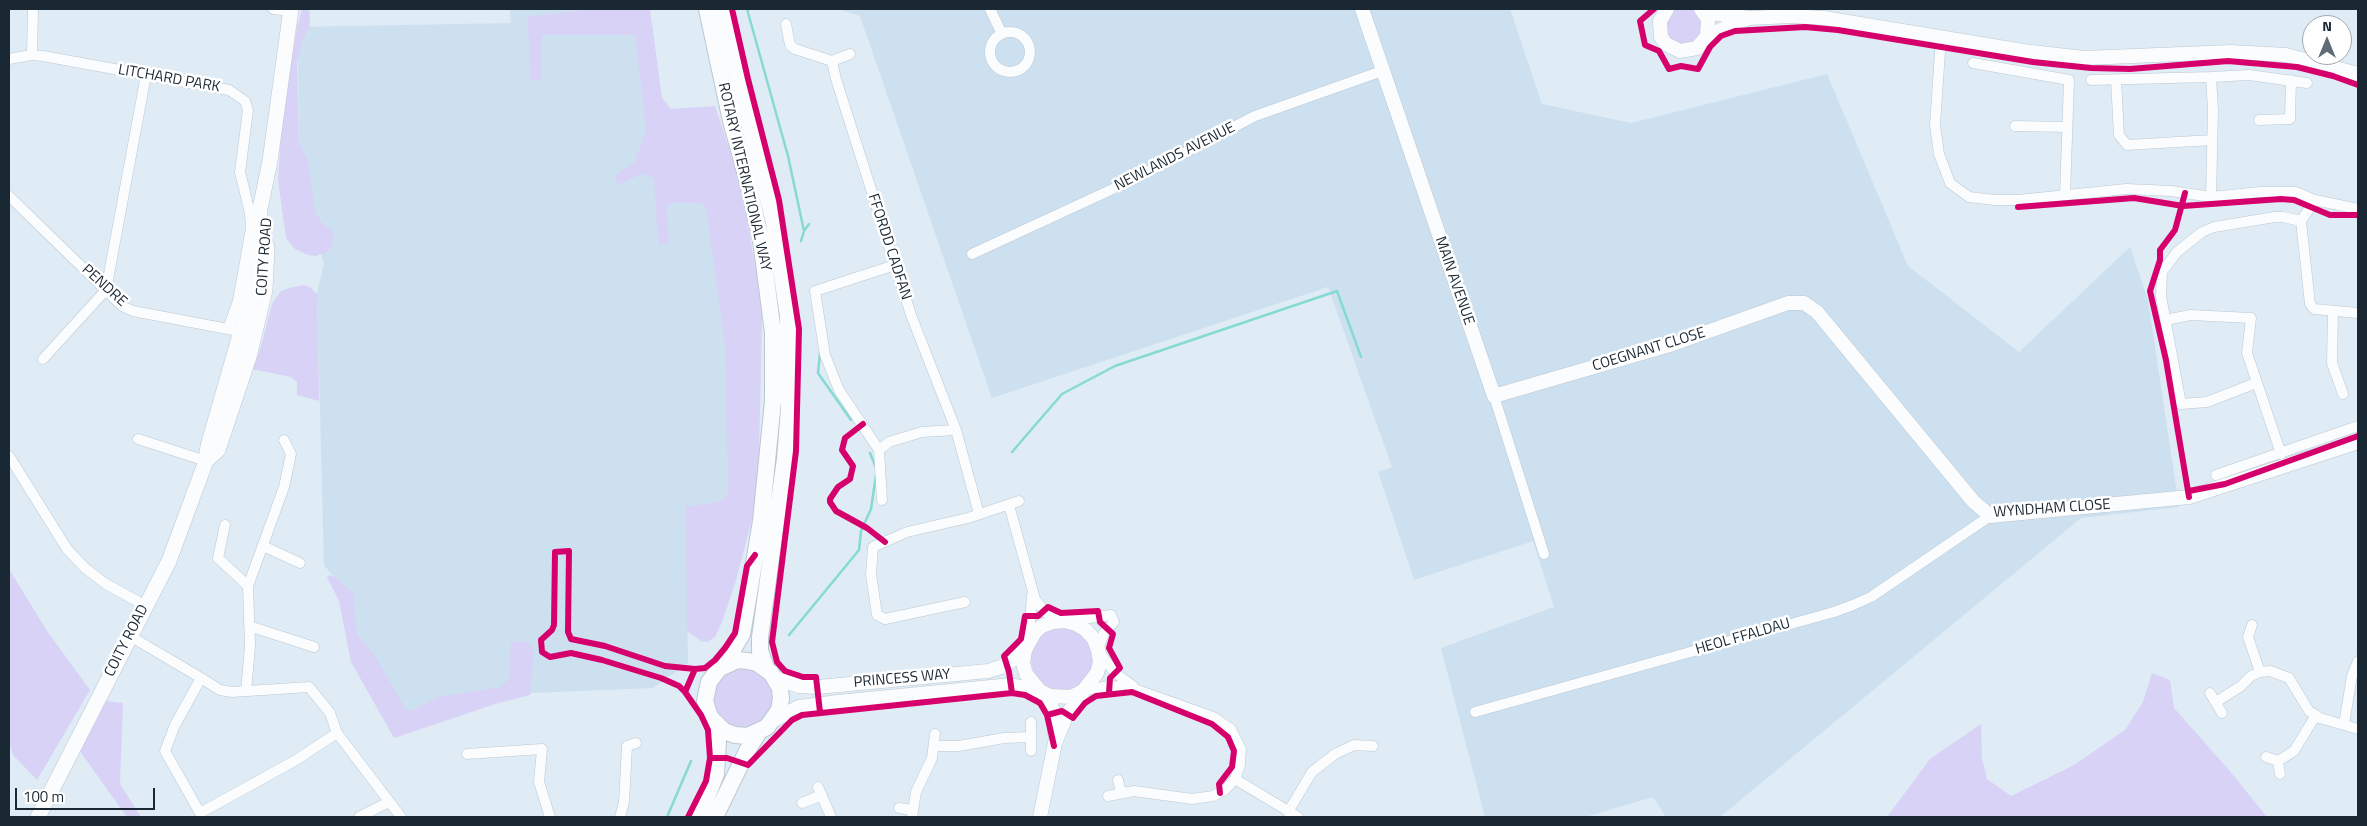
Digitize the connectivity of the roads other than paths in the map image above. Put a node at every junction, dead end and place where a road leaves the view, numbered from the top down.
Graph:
1 (33, 9) edge
2 (273, 9) edge
3 (707, 9) edge
4 (724, 9) edge
5 (990, 9) edge
6 (1362, 9) edge
7 (1666, 9) edge
8 (291, 10) edge
9 (1703, 10) edge
10 (1749, 18) junction
11 (786, 24) dead end
12 (1002, 34) junction
13 (1707, 36) junction
14 (1941, 37) junction
15 (850, 54) dead end
16 (32, 55) junction
17 (9, 59) edge
18 (832, 61) junction
19 (1973, 63) dead end
20 (1382, 71) junction
21 (2358, 74) edge
22 (146, 76) junction
23 (2212, 77) junction
24 (2091, 80) dead end
25 (2116, 80) junction
26 (2292, 80) junction
27 (2307, 83) dead end
28 (2259, 120) dead end
29 (2015, 126) dead end
30 (2067, 127) junction
31 (2212, 140) junction
32 (2065, 194) junction
33 (9, 196) edge
34 (2211, 197) junction
35 (2315, 200) junction
36 (2358, 209) edge
37 (2301, 221) junction
38 (972, 254) dead end
39 (895, 265) junction
40 (106, 290) junction
41 (1804, 303) joint
42 (2333, 312) junction
43 (2358, 313) edge
44 (2166, 320) junction
45 (241, 331) junction
46 (43, 359) dead end
47 (2256, 383) junction
48 (2343, 394) dead end
49 (1494, 396) junction
50 (2358, 426) edge
51 (956, 430) junction
52 (138, 439) dead end
53 (284, 440) dead end
54 (2358, 442) edge
55 (879, 450) junction
56 (2281, 454) junction
57 (9, 456) edge
58 (206, 461) junction
59 (2216, 475) dead end
60 (882, 500) dead end
61 (979, 514) junction
62 (1990, 516) junction
63 (224, 525) dead end
64 (262, 546) junction
65 (1544, 554) dead end
66 (300, 563) dead end
67 (248, 586) junction
68 (1032, 591) junction
69 (964, 602) dead end
70 (146, 606) junction
71 (1062, 622) junction
72 (2252, 624) dead end
73 (249, 626) junction
74 (130, 636) junction
75 (1026, 646) junction
76 (314, 647) dead end
77 (1098, 650) junction
78 (2358, 661) edge
79 (720, 668) junction
80 (2260, 672) junction
81 (771, 673) junction
82 (201, 678) junction
83 (1084, 690) junction
84 (1140, 690) junction
85 (246, 691) junction
86 (1041, 692) junction
87 (1475, 712) dead end
88 (2222, 712) dead end
89 (2316, 716) junction
90 (774, 720) junction
91 (1031, 722) dead end
92 (714, 723) junction
93 (2344, 724) junction
94 (2358, 729) edge
95 (759, 732) junction
96 (337, 733) junction
97 (935, 734) dead end
98 (1031, 737) junction
99 (636, 742) dead end
100 (1055, 743) junction
101 (935, 746) junction
102 (1373, 746) dead end
103 (1031, 751) dead end
104 (467, 754) dead end
105 (2266, 757) dead end
106 (2278, 762) junction
107 (2280, 774) dead end
108 (1236, 779) junction
109 (1118, 780) dead end
110 (1121, 793) junction
111 (1108, 796) dead end
112 (389, 802) junction
113 (802, 803) dead end
114 (898, 808) dead end
115 (1288, 812) junction
116 (912, 813) edge
117 (202, 815) edge
118 (38, 817) edge
119 (360, 817) edge
120 (401, 817) edge
121 (550, 817) edge
122 (620, 817) edge
123 (699, 817) edge
124 (715, 817) edge
125 (831, 817) edge
126 (1040, 817) edge
127 (1298, 817) edge

1 - 16 street
2 - 8 street
3 - 79 main road, ROTARY INTERNATIONAL WAY
4 - 81 main road, ROTARY INTERNATIONAL WAY
5 - 12 street
6 - 20 street, MAIN AVENUE
7 - 13 street
8 - 45 main road, COITY ROAD
9 - 10 street
9 - 13 street
10 - 13 street
10 - 14 street
11 - 18 street
12 - 12 street
14 - 21 street
14 - 32 street
15 - 18 street
16 - 17 street, LITCHARD PARK
16 - 22 street, LITCHARD PARK
18 - 39 street, FFORDD CADFAN
19 - 30 street
20 - 38 street, NEWLANDS AVENUE
20 - 49 street, MAIN AVENUE
22 - 40 street
22 - 45 street, LITCHARD PARK
23 - 25 street
23 - 26 street
23 - 31 street
24 - 25 street
25 - 31 street
26 - 27 street
26 - 28 street
29 - 30 street
30 - 32 street
31 - 34 street
32 - 34 street
33 - 40 street, PENDRE
34 - 35 street
35 - 36 street
35 - 37 street
37 - 42 street
37 - 44 street
39 - 51 street, FFORDD CADFAN
39 - 55 street
40 - 45 street, PENDRE
40 - 46 street
41 - 49 street, COEGNANT CLOSE
41 - 62 street, WYNDHAM CLOSE
42 - 43 street
42 - 48 street
44 - 47 street
44 - 47 street
45 - 58 main road, COITY ROAD
47 - 56 street
49 - 65 street, MAIN AVENUE
50 - 56 street
51 - 55 street
51 - 61 street, FFORDD CADFAN
52 - 58 street
53 - 64 street
54 - 62 street, WYNDHAM CLOSE
55 - 60 street
56 - 59 street
57 - 70 street
58 - 70 main road, COITY ROAD
61 - 68 street
61 - 69 street
62 - 87 street, HEOL FFALDAU
63 - 67 street
64 - 66 street
64 - 67 street
67 - 73 street
68 - 71 street
68 - 75 street
70 - 74 main road, COITY ROAD
71 - 75 street, PRINCESS WAY
71 - 77 street
71 - 77 street
72 - 80 street
73 - 76 street
73 - 85 street
74 - 82 street
74 - 118 main road, COITY ROAD
75 - 81 street, PRINCESS WAY
75 - 86 street
77 - 83 street
77 - 84 street
78 - 93 street
79 - 81 main road
79 - 92 main road
80 - 88 street
80 - 89 street
81 - 90 main road
82 - 85 street
82 - 117 street
83 - 84 street
83 - 86 street, PRINCESS WAY
83 - 100 street
84 - 108 street
85 - 96 street
86 - 90 street, PRINCESS WAY
86 - 100 street
89 - 93 street
89 - 106 street
90 - 95 main road
91 - 98 street
92 - 95 main road
92 - 123 main road
93 - 94 street
95 - 124 main road
96 - 112 street
96 - 117 street
97 - 101 street
98 - 101 street
98 - 103 street
99 - 122 street
100 - 126 street
101 - 116 street
102 - 115 street
104 - 121 street
105 - 106 street
106 - 107 street
108 - 110 street
108 - 115 street
109 - 110 street
110 - 111 street
112 - 119 street
112 - 120 street
113 - 125 street
114 - 116 street
115 - 127 street

